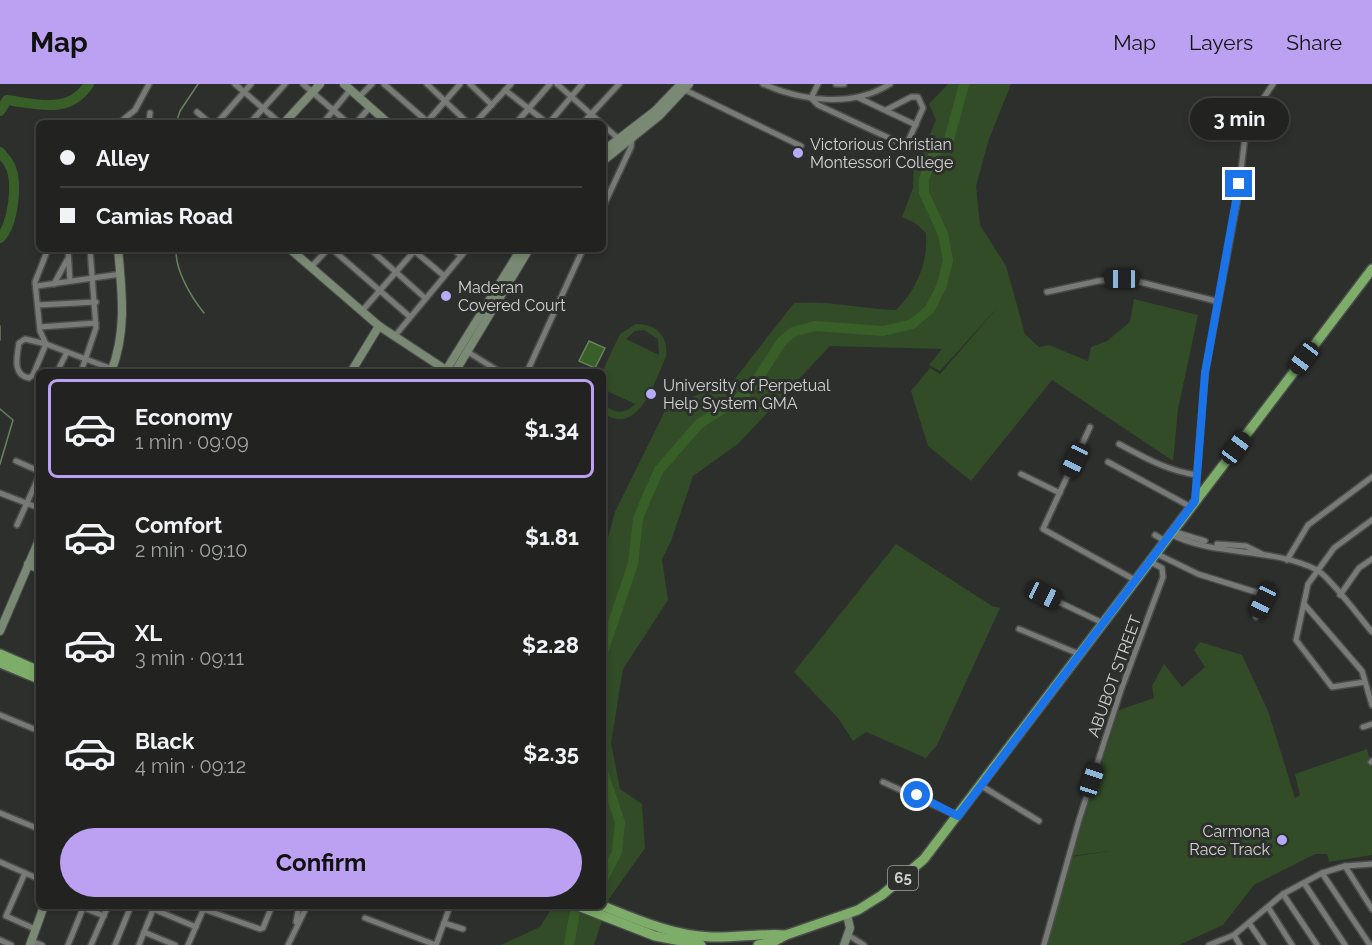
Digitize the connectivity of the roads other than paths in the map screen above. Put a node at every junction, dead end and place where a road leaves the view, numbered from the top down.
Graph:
1 (149, 84) edge
2 (235, 84) edge
3 (251, 84) edge
4 (285, 84) edge
5 (303, 84) edge
6 (320, 84) edge
7 (372, 84) edge
8 (384, 84) edge
9 (427, 84) edge
10 (460, 84) edge
11 (470, 84) edge
12 (511, 84) edge
13 (550, 84) edge
14 (557, 84) edge
15 (582, 84) edge
16 (618, 84) edge
17 (763, 84) edge
18 (818, 84) edge
19 (836, 84) edge
20 (844, 84) edge
21 (890, 84) edge
22 (1273, 84) edge
23 (685, 86) edge
24 (347, 87) edge
25 (506, 90) junction
26 (312, 92) junction
27 (244, 93) junction
28 (570, 96) junction
29 (359, 98) junction
30 (811, 98) junction
31 (858, 98) junction
32 (446, 101) junction
33 (492, 105) junction
34 (370, 107) junction
35 (263, 108) junction
36 (530, 108) junction
37 (333, 110) junction
38 (886, 110) junction
39 (197, 112) dead end
40 (150, 113) dead end
41 (591, 114) junction
42 (123, 120) edge
43 (149, 120) edge
44 (206, 120) edge
45 (220, 120) edge
46 (253, 120) edge
47 (277, 120) edge
48 (287, 120) edge
49 (325, 120) edge
50 (345, 120) edge
51 (359, 120) edge
52 (385, 120) edge
53 (424, 120) edge
54 (430, 120) edge
55 (465, 120) edge
56 (478, 120) edge
57 (519, 120) edge
58 (544, 120) edge
59 (550, 120) edge
60 (586, 120) edge
61 (598, 120) edge
62 (916, 125) junction
63 (606, 128) edge
64 (632, 138) junction
65 (621, 142) junction
66 (801, 146) dead end
67 (606, 150) edge
68 (606, 158) edge
69 (606, 201) edge
70 (47, 252) edge
71 (68, 252) edge
72 (90, 252) edge
73 (118, 252) edge
74 (294, 252) edge
75 (327, 252) edge
76 (334, 252) edge
77 (373, 252) edge
78 (412, 252) edge
79 (416, 252) edge
80 (457, 252) edge
81 (465, 252) edge
82 (519, 252) edge
83 (528, 252) edge
84 (582, 252) edge
85 (462, 256) junction
86 (68, 258) junction
87 (311, 267) junction
88 (1372, 268) edge
89 (396, 273) junction
90 (121, 274) junction
91 (443, 275) junction
92 (93, 278) junction
93 (70, 281) junction
94 (54, 284) junction
95 (37, 286) junction
96 (380, 291) junction
97 (1047, 292) dead end
98 (425, 298) junction
99 (1216, 301) junction
100 (96, 302) junction
101 (38, 306) junction
102 (362, 311) junction
103 (409, 316) junction
104 (96, 323) junction
105 (379, 326) junction
106 (40, 327) junction
107 (394, 337) junction
108 (46, 344) junction
109 (67, 352) junction
110 (468, 352) junction
111 (86, 359) junction
112 (58, 369) edge
113 (82, 369) edge
114 (107, 369) edge
115 (112, 369) edge
116 (353, 369) edge
117 (444, 369) edge
118 (451, 369) edge
119 (452, 369) edge
120 (494, 369) edge
121 (528, 369) edge
122 (1090, 427) dead end
123 (1119, 444) dead end
124 (16, 461) dead end
125 (1108, 462) dead end
126 (36, 470) edge
127 (1021, 474) dead end
128 (1197, 475) junction
129 (1372, 477) edge
130 (36, 483) edge
131 (1060, 493) junction
132 (0, 494) edge
133 (27, 504) junction
134 (1193, 504) junction
135 (36, 506) edge
136 (1372, 520) edge
137 (17, 525) dead end
138 (1155, 535) dead end
139 (1169, 535) junction
140 (36, 547) edge
141 (1152, 557) junction
142 (1372, 559) edge
143 (1287, 560) junction
144 (28, 564) junction
145 (36, 568) edge
146 (1319, 570) junction
147 (1134, 580) junction
148 (1044, 595) dead end
149 (1340, 595) junction
150 (1304, 604) junction
151 (1256, 617) dead end
152 (1103, 623) junction
153 (1019, 629) dead end
154 (0, 631) edge
155 (1372, 632) edge
156 (0, 654) edge
157 (1079, 654) junction
158 (1, 666) edge
159 (36, 670) edge
160 (36, 678) edge
161 (1365, 682) junction
162 (1372, 705) edge
163 (0, 715) edge
164 (1372, 724) edge
165 (1363, 727) dead end
166 (36, 730) edge
167 (883, 782) dead end
168 (980, 785) junction
169 (0, 813) edge
170 (958, 816) junction
171 (1039, 821) dead end
172 (36, 828) edge
173 (1, 865) edge
174 (1345, 866) junction
175 (1371, 866) edge
176 (25, 873) junction
177 (1322, 873) junction
178 (36, 878) edge
179 (1304, 883) junction
180 (1283, 894) junction
181 (1268, 907) junction
182 (43, 909) edge
183 (80, 909) edge
184 (86, 909) edge
185 (107, 909) edge
186 (130, 909) edge
187 (154, 909) edge
188 (156, 909) edge
189 (204, 909) edge
190 (207, 909) edge
191 (271, 909) edge
192 (298, 909) edge
193 (305, 909) edge
194 (449, 909) edge
195 (1372, 909) edge
196 (604, 910) edge
197 (3, 915) edge
198 (847, 915) junction
199 (104, 916) junction
200 (365, 918) dead end
201 (444, 923) junction
202 (1250, 923) junction
203 (296, 924) junction
204 (196, 927) junction
205 (35, 929) junction
206 (463, 929) dead end
207 (144, 932) junction
208 (786, 935) junction
209 (848, 935) junction
210 (1234, 935) junction
211 (0, 940) edge
212 (30, 943) edge
213 (1212, 944) edge
214 (11, 945) edge
215 (42, 945) edge
216 (68, 945) edge
217 (92, 945) edge
218 (115, 945) edge
219 (139, 945) edge
220 (175, 945) edge
221 (188, 945) edge
222 (288, 945) edge
223 (436, 945) edge
224 (701, 945) edge
225 (758, 945) edge
226 (844, 945) edge
227 (864, 945) edge
228 (1044, 945) edge
229 (1240, 945) edge
230 (1264, 945) edge
231 (1292, 945) edge
232 (1317, 945) edge
233 (1345, 945) edge
234 (1370, 945) edge

1 - 42 street
2 - 27 street
3 - 27 street
4 - 35 street
5 - 26 street
6 - 26 street
7 - 29 street
8 - 53 street
9 - 32 street
10 - 32 street
11 - 33 street
12 - 25 street
13 - 36 street
14 - 28 street
15 - 28 street
16 - 41 street
17 - 30 street
18 - 30 street
19 - 20 street
21 - 31 street
22 - 99 street
23 - 64 street
23 - 65 street
23 - 66 street
24 - 29 street
24 - 37 street
25 - 33 street
25 - 36 street
26 - 37 street
26 - 48 street
27 - 35 street
27 - 45 street
28 - 41 street
28 - 59 street
29 - 34 street
30 - 31 street
30 - 62 street
31 - 38 street
32 - 54 street
32 - 55 street
33 - 56 street
34 - 51 street
34 - 52 street
35 - 46 street
35 - 47 street
36 - 57 street
36 - 58 street
37 - 49 street
37 - 50 street
38 - 62 street
38 - 62 street
39 - 44 street
40 - 43 street
41 - 60 street
41 - 61 street
63 - 65 street
64 - 65 street
64 - 69 street
65 - 67 street
65 - 68 street
70 - 95 street
71 - 86 street
72 - 92 street
73 - 90 street
74 - 87 street
75 - 87 street
76 - 96 street
77 - 89 street
78 - 89 street
79 - 91 street
80 - 85 street
81 - 85 street
82 - 118 street
83 - 110 street
84 - 121 street
85 - 91 street
86 - 93 street
86 - 94 street
87 - 102 street
88 - 134 highway, 65
89 - 96 street
89 - 98 street
90 - 92 street
90 - 115 street
91 - 98 street
92 - 93 street
92 - 100 street
93 - 94 street
94 - 95 street
95 - 101 street
96 - 102 street
96 - 103 street
97 - 99 street
98 - 103 street
99 - 128 street
100 - 101 street
100 - 104 street
101 - 106 street
102 - 105 street
103 - 107 street
104 - 106 street
104 - 111 street
105 - 107 street
105 - 116 street
106 - 108 street
107 - 117 street
108 - 108 street
108 - 109 street
109 - 111 street
109 - 112 street
110 - 119 street
110 - 120 street
111 - 113 street
111 - 114 street
122 - 131 street
123 - 128 street
124 - 126 street
125 - 134 street
127 - 131 street
128 - 134 street
129 - 143 street
130 - 133 street
131 - 147 street
132 - 133 street
133 - 135 street
133 - 137 street
134 - 139 highway, 65
136 - 146 street
138 - 139 street
139 - 141 highway, 65
139 - 143 street
140 - 144 street
141 - 147 highway, 65
141 - 151 street
141 - 228 street, ABUBOT STREET
142 - 149 street
143 - 146 street
144 - 145 street
144 - 154 street
146 - 149 street
146 - 150 street
147 - 152 highway, 65
148 - 152 street
149 - 155 street
150 - 161 street
150 - 161 street
152 - 157 highway, 65
153 - 157 street
156 - 159 highway
157 - 168 highway, 65
158 - 160 highway
161 - 162 street
163 - 166 street
164 - 165 street
167 - 170 street
168 - 170 highway, 65
168 - 171 street
169 - 172 street
170 - 198 highway, 65
173 - 176 street
174 - 175 street
174 - 177 street
174 - 195 street
176 - 178 street
176 - 197 street
177 - 179 street
177 - 234 street
179 - 180 street
179 - 233 street
180 - 181 street
180 - 232 street
181 - 202 street
181 - 231 street
182 - 205 street
183 - 216 street
184 - 199 street
185 - 199 street
186 - 218 street
187 - 207 street
188 - 204 street
189 - 204 street
190 - 191 street
192 - 203 street
193 - 203 street
194 - 201 street
196 - 208 highway, 65
196 - 224 highway, 65
197 - 205 street
198 - 208 highway, 65
198 - 209 street
199 - 217 street
200 - 223 street
201 - 206 street
201 - 223 street
202 - 210 street
202 - 230 street
203 - 222 street
204 - 221 street
205 - 212 street
207 - 219 street
207 - 220 street
208 - 225 highway, 65
209 - 226 street
209 - 227 street
210 - 213 street
210 - 229 street
211 - 214 street
212 - 215 street

